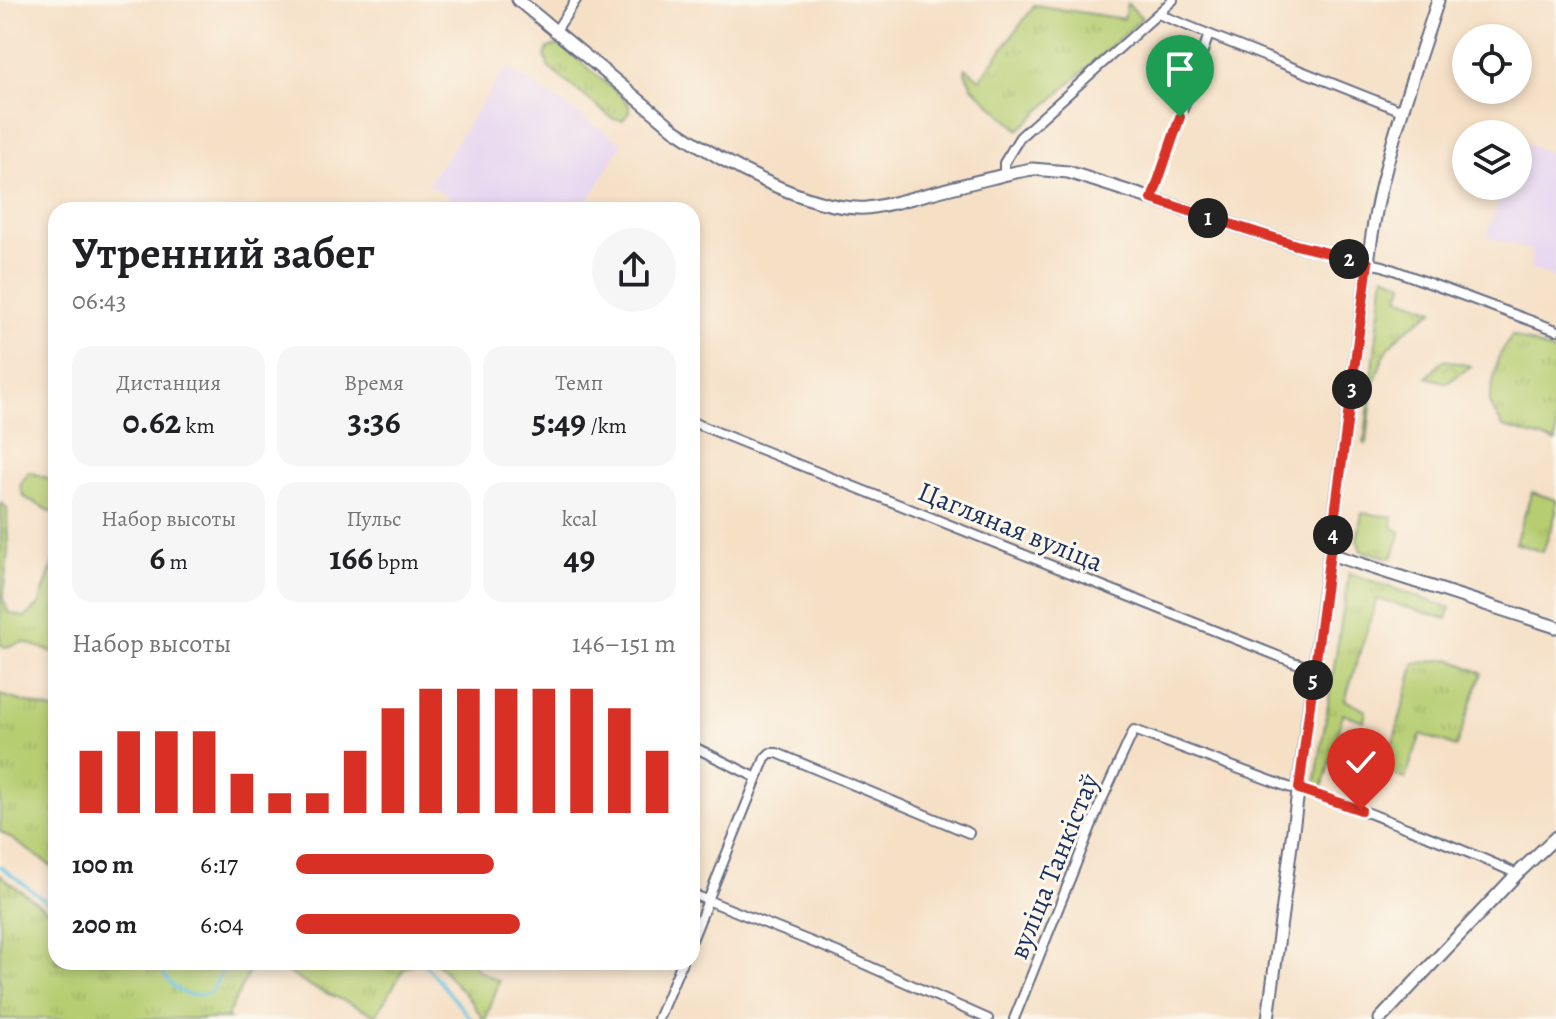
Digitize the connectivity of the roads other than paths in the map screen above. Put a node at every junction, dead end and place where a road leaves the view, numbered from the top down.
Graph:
1 (518, 0) edge
2 (576, 0) edge
3 (1173, 0) edge
4 (1438, 0) edge
5 (1158, 14) junction
6 (555, 32) junction
7 (1209, 34) junction
8 (1402, 111) junction
9 (1004, 175) junction
10 (1152, 199) junction
11 (1368, 263) junction
12 (1556, 330) edge
13 (700, 425) edge
14 (1330, 554) junction
15 (1556, 627) edge
16 (1314, 668) junction
17 (700, 750) edge
18 (757, 778) junction
19 (1299, 789) junction
20 (969, 833) dead end
21 (1556, 837) edge
22 (1517, 874) junction
23 (700, 897) edge
24 (709, 901) junction
25 (700, 922) edge
26 (679, 970) edge
27 (658, 1019) edge
28 (988, 1019) edge
29 (1014, 1019) edge
30 (1268, 1019) edge
31 (1380, 1019) edge

1 - 6 main road
2 - 6 street
3 - 5 street
4 - 8 main road
5 - 7 street
5 - 9 street
6 - 9 main road
7 - 8 street
7 - 10 street
8 - 11 main road
9 - 10 main road
10 - 11 main road
11 - 12 street
11 - 14 main road
13 - 16 street, Цагляная вуліца
14 - 15 main road
14 - 16 main road
16 - 19 main road
17 - 18 street
18 - 20 street
18 - 24 street
19 - 22 street
19 - 29 street, вуліца Танкістаў
19 - 30 main road
21 - 22 main road
22 - 31 main road
23 - 24 street
24 - 25 street
24 - 28 street
26 - 27 street

